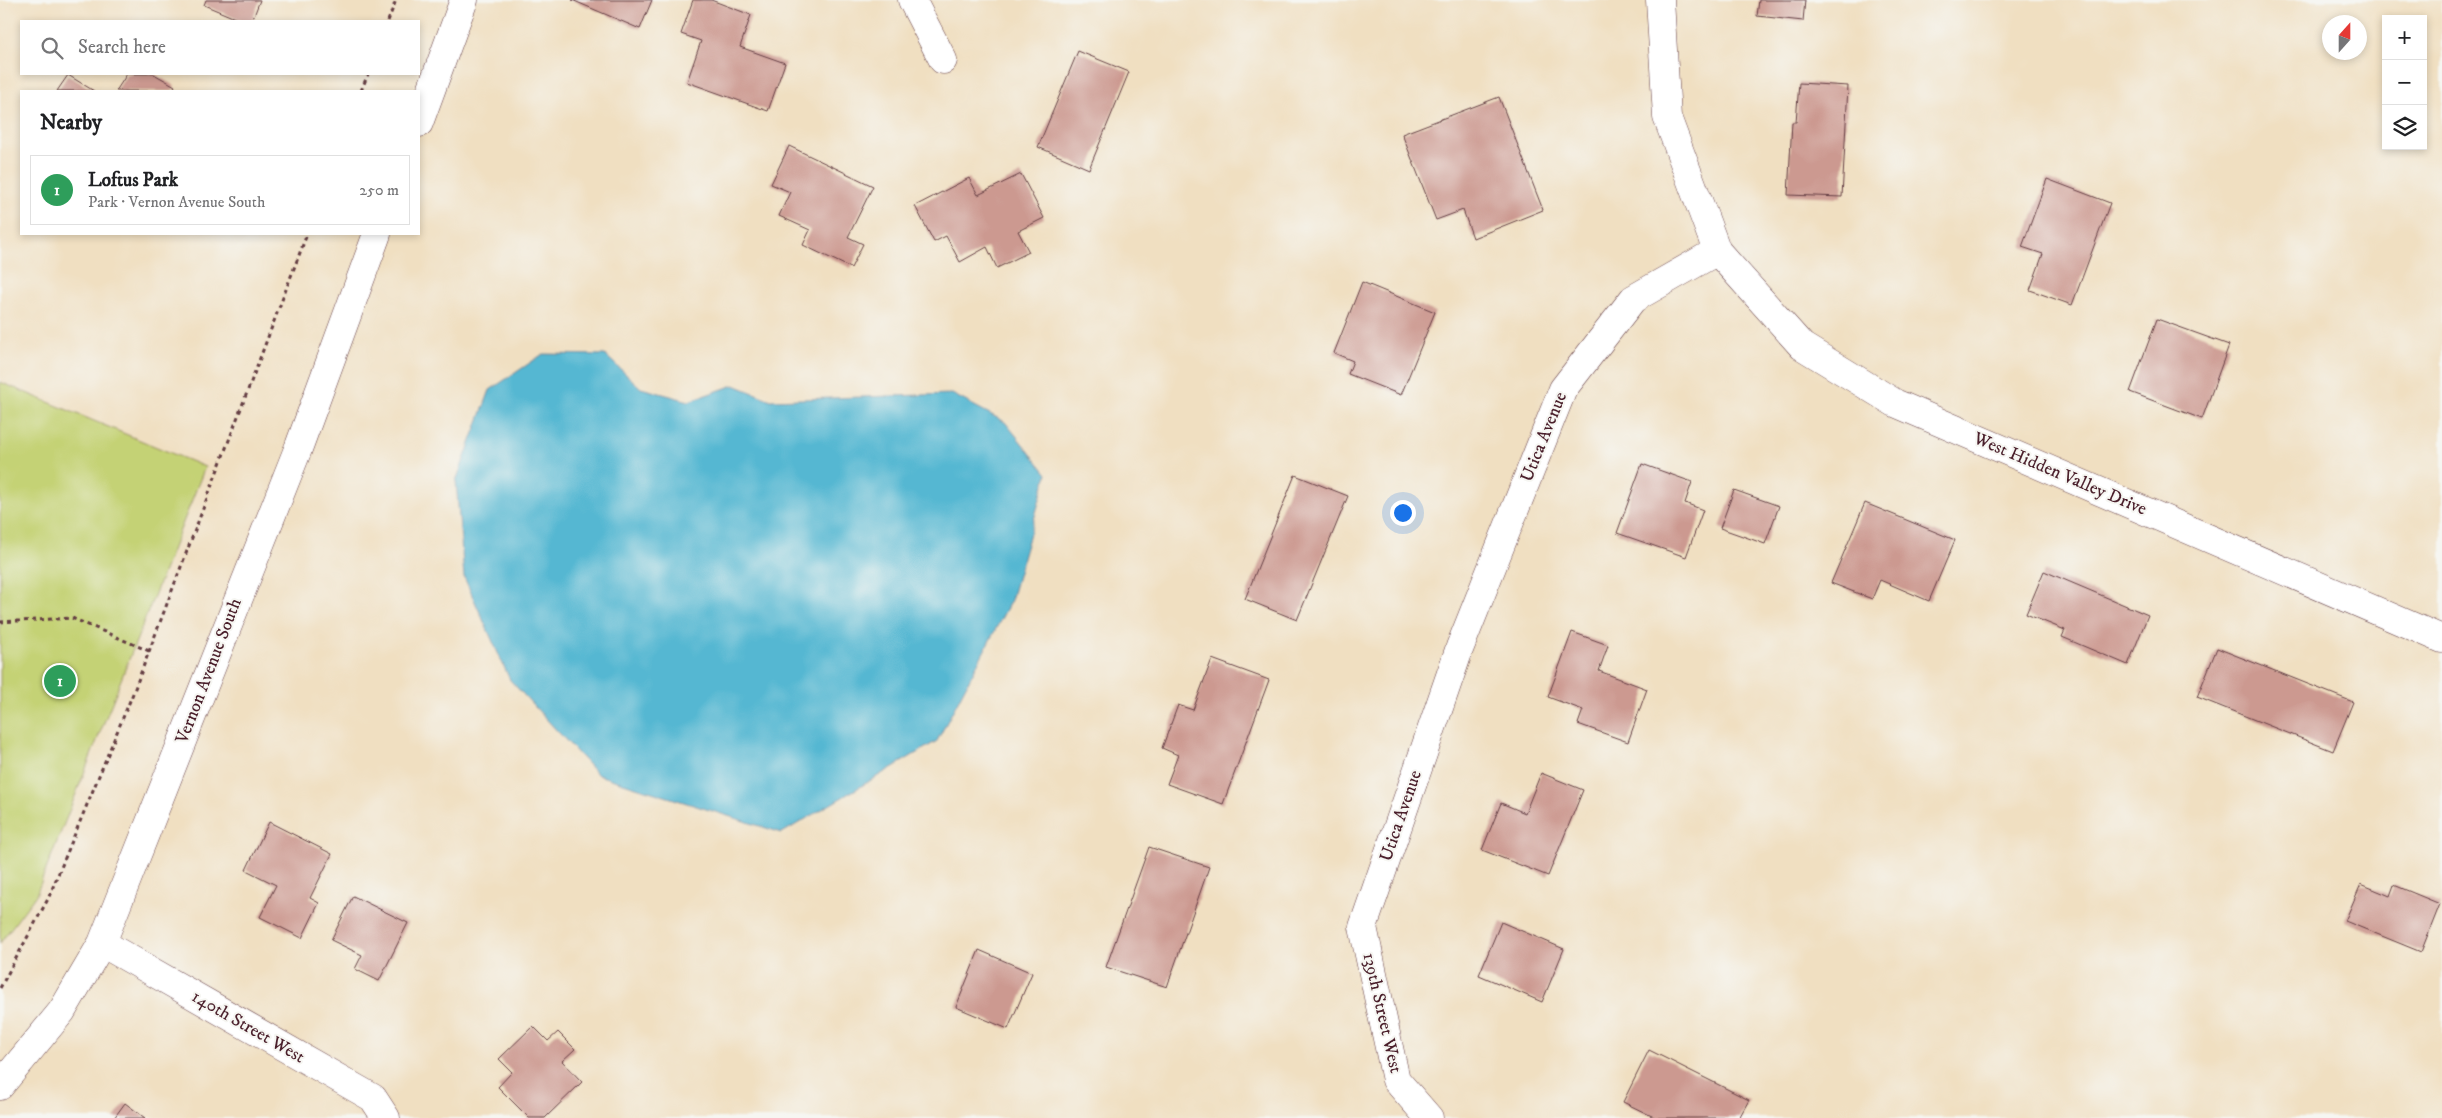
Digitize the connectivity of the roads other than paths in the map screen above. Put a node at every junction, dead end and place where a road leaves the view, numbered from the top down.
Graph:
1 (464, 0) edge
2 (912, 0) edge
3 (1660, 0) edge
4 (943, 60) dead end
5 (420, 120) edge
6 (377, 235) edge
7 (1717, 251) junction
8 (2442, 639) edge
9 (1363, 927) joint
10 (102, 943) junction
11 (0, 1086) edge
12 (386, 1118) edge
13 (1429, 1118) edge

1 - 5 street
2 - 4 street
3 - 7 street
6 - 10 street, Vernon Avenue South
7 - 8 street, West Hidden Valley Drive
7 - 9 street, Utica Avenue
9 - 13 street, 139th Street West
10 - 11 street, Vernon Avenue South
10 - 12 street, 140th Street West

